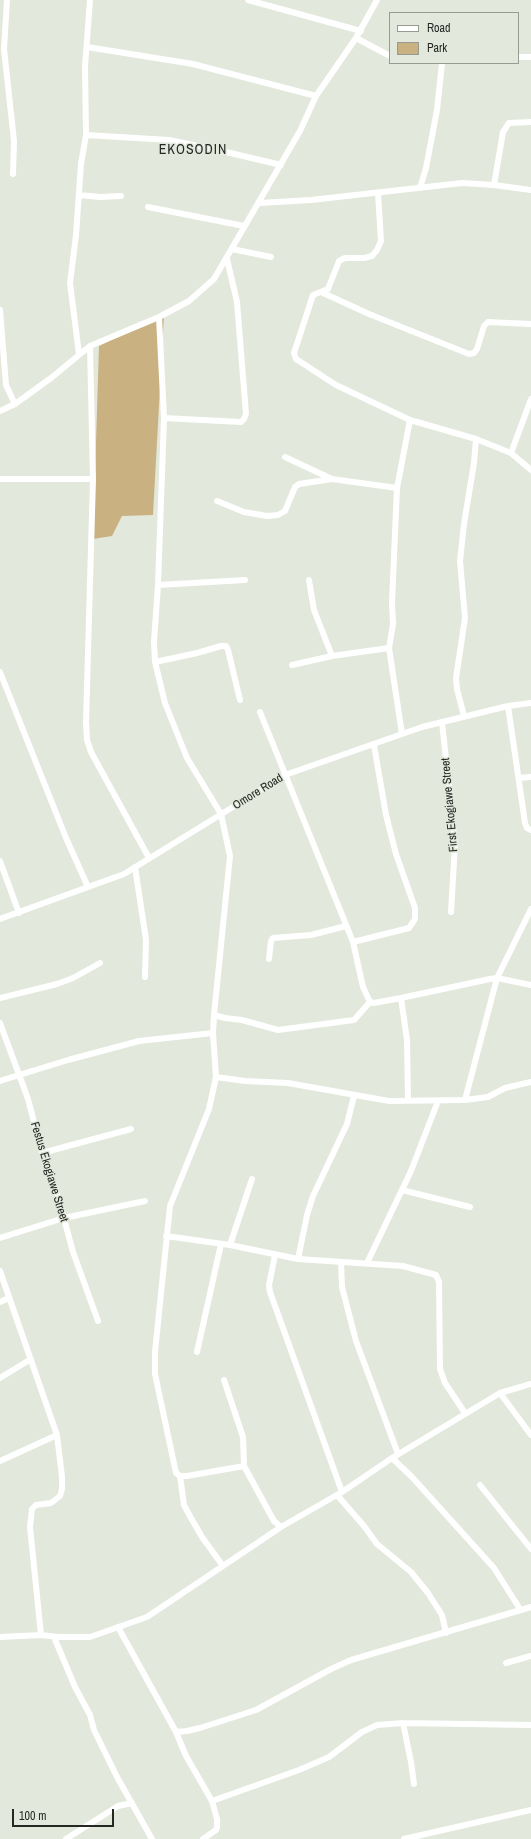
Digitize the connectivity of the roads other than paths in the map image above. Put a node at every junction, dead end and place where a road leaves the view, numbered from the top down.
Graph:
1 (7, 0) edge
2 (90, 0) edge
3 (248, 0) edge
4 (377, 0) edge
5 (361, 31) junction
6 (356, 38) junction
7 (87, 47) junction
8 (389, 55) edge
9 (519, 57) edge
10 (531, 57) edge
11 (442, 64) edge
12 (316, 96) junction
13 (531, 122) edge
14 (86, 136) junction
15 (280, 165) junction
16 (13, 174) dead end
17 (494, 184) junction
18 (420, 188) junction
19 (531, 190) edge
20 (378, 193) junction
21 (79, 194) junction
22 (121, 196) dead end
23 (260, 203) junction
24 (148, 207) dead end
25 (244, 226) junction
26 (232, 249) junction
27 (271, 257) dead end
28 (227, 259) junction
29 (321, 292) junction
30 (0, 310) edge
31 (159, 317) junction
32 (531, 324) edge
33 (90, 346) junction
34 (79, 354) junction
35 (531, 399) edge
36 (14, 404) junction
37 (0, 412) edge
38 (164, 418) junction
39 (410, 420) junction
40 (476, 439) junction
41 (511, 453) junction
42 (285, 457) dead end
43 (531, 470) edge
44 (0, 479) edge
45 (93, 479) junction
46 (332, 479) junction
47 (397, 488) junction
48 (217, 501) dead end
49 (246, 580) dead end
50 (309, 580) dead end
51 (158, 585) junction
52 (389, 648) junction
53 (332, 656) junction
54 (155, 662) junction
55 (292, 665) dead end
56 (0, 672) edge
57 (240, 700) dead end
58 (531, 703) edge
59 (508, 706) junction
60 (260, 712) dead end
61 (464, 716) junction
62 (442, 722) junction
63 (402, 734) junction
64 (374, 745) junction
65 (285, 775) junction
66 (531, 777) edge
67 (519, 778) junction
68 (221, 814) junction
69 (531, 830) edge
70 (149, 858) junction
71 (0, 861) edge
72 (135, 867) junction
73 (88, 887) junction
74 (531, 909) edge
75 (451, 912) dead end
76 (19, 913) junction
77 (0, 919) edge
78 (346, 926) junction
79 (353, 942) junction
80 (269, 959) dead end
81 (100, 963) dead end
82 (145, 977) dead end
83 (497, 978) junction
84 (531, 985) edge
85 (0, 998) edge
86 (401, 998) junction
87 (370, 1002) junction
88 (214, 1015) junction
89 (0, 1023) edge
90 (213, 1033) junction
91 (20, 1075) junction
92 (216, 1077) junction
93 (0, 1081) edge
94 (531, 1082) edge
95 (354, 1096) junction
96 (408, 1100) junction
97 (465, 1100) junction
98 (438, 1101) junction
99 (131, 1129) dead end
100 (42, 1153) junction
101 (252, 1179) dead end
102 (402, 1190) junction
103 (144, 1201) dead end
104 (470, 1207) dead end
105 (64, 1218) junction
106 (166, 1236) junction
107 (0, 1238) edge
108 (221, 1244) junction
109 (230, 1245) junction
110 (275, 1255) junction
111 (298, 1259) junction
112 (341, 1262) junction
113 (367, 1264) junction
114 (0, 1271) edge
115 (8, 1298) junction
116 (0, 1302) edge
117 (98, 1321) dead end
118 (197, 1352) dead end
119 (31, 1359) junction
120 (0, 1378) edge
121 (224, 1380) dead end
122 (531, 1384) edge
123 (500, 1393) junction
124 (465, 1413) junction
125 (57, 1435) junction
126 (531, 1435) edge
127 (395, 1456) junction
128 (0, 1461) edge
129 (244, 1466) junction
130 (180, 1476) junction
131 (480, 1485) dead end
132 (340, 1493) junction
133 (282, 1526) junction
134 (531, 1549) edge
135 (223, 1566) junction
136 (531, 1607) edge
137 (520, 1609) junction
138 (118, 1627) junction
139 (446, 1633) junction
140 (41, 1635) junction
141 (0, 1637) edge
142 (54, 1637) junction
143 (531, 1656) edge
144 (506, 1663) dead end
145 (403, 1723) junction
146 (531, 1725) edge
147 (176, 1732) junction
148 (414, 1784) dead end
149 (212, 1801) junction
150 (132, 1803) junction
151 (531, 1810) edge
152 (66, 1839) edge
153 (152, 1839) edge
154 (203, 1839) edge
155 (404, 1839) edge

1 - 16 street
2 - 7 street
3 - 5 street
4 - 5 street
5 - 6 street
6 - 8 street
6 - 12 street
7 - 12 street
7 - 14 street
9 - 10 street
11 - 18 street
12 - 15 street
13 - 17 street
14 - 15 street
14 - 21 street
15 - 23 street
17 - 18 street
17 - 19 street
18 - 20 street
20 - 23 street
20 - 29 street
21 - 22 street
21 - 34 street
23 - 25 street
24 - 25 street
25 - 26 street
26 - 27 street
26 - 28 street
28 - 31 street
28 - 38 street
29 - 32 street
29 - 39 street
30 - 36 street
31 - 33 street
31 - 38 street
33 - 34 street
33 - 45 street
34 - 36 street
35 - 41 street
36 - 37 street
38 - 51 street
39 - 40 street
39 - 47 street
40 - 41 street
40 - 61 street
41 - 43 street
42 - 46 street
44 - 45 street
45 - 70 street
46 - 47 street
46 - 48 street
47 - 52 street
49 - 51 street
50 - 53 street
51 - 54 street
52 - 53 street
52 - 63 street
53 - 55 street
54 - 57 street
54 - 68 street
56 - 73 street
58 - 59 street, Omore Road
59 - 61 street, Omore Road
59 - 67 street
60 - 65 street
61 - 62 street, Omore Road
62 - 63 street, Omore Road
62 - 75 street, First Ekogiawe Street
63 - 64 street, Omore Road
64 - 65 street, Omore Road
64 - 79 street
65 - 68 street, Omore Road
65 - 78 street
66 - 67 street
67 - 69 street
68 - 70 street, Omore Road
68 - 88 street
70 - 72 street, Omore Road
71 - 76 street
72 - 73 street, Omore Road
72 - 82 street
73 - 76 street, Omore Road
74 - 83 street
76 - 77 street, Omore Road
78 - 79 street
78 - 80 street
79 - 87 street
81 - 85 street
83 - 84 street
83 - 86 street
83 - 97 street
86 - 87 street
86 - 96 street
87 - 88 street
88 - 90 street
89 - 91 street, Festus Ekogiawe Street
90 - 91 street
90 - 92 street
91 - 93 street
91 - 100 street, Festus Ekogiawe Street
92 - 95 street
92 - 106 street
94 - 97 street
95 - 96 street
95 - 111 street
96 - 98 street
97 - 98 street
98 - 102 street
99 - 100 street
100 - 105 street, Festus Ekogiawe Street
101 - 109 street
102 - 104 street
102 - 113 street
103 - 105 street
105 - 107 street
105 - 117 street, Festus Ekogiawe Street
106 - 108 street
106 - 130 street
108 - 109 street
108 - 118 street
109 - 110 street
110 - 111 street
110 - 132 street
111 - 112 street
112 - 113 street
112 - 127 street
113 - 124 street
114 - 115 street
115 - 116 street
115 - 119 street
119 - 120 street
119 - 125 street
121 - 129 street
122 - 123 street
123 - 124 street
123 - 126 street
124 - 127 street
125 - 128 street
125 - 140 street
127 - 132 street
127 - 137 street
129 - 130 street
129 - 133 street
130 - 135 street
131 - 134 street
132 - 133 street
132 - 139 street
133 - 135 street
135 - 138 street
136 - 137 street
137 - 139 street
138 - 142 street
138 - 147 street
139 - 147 street
140 - 141 street
140 - 142 street
142 - 150 street
143 - 144 street
145 - 146 street
145 - 148 street
145 - 149 street
147 - 149 street
149 - 154 street
150 - 152 street
150 - 153 street
151 - 155 street

